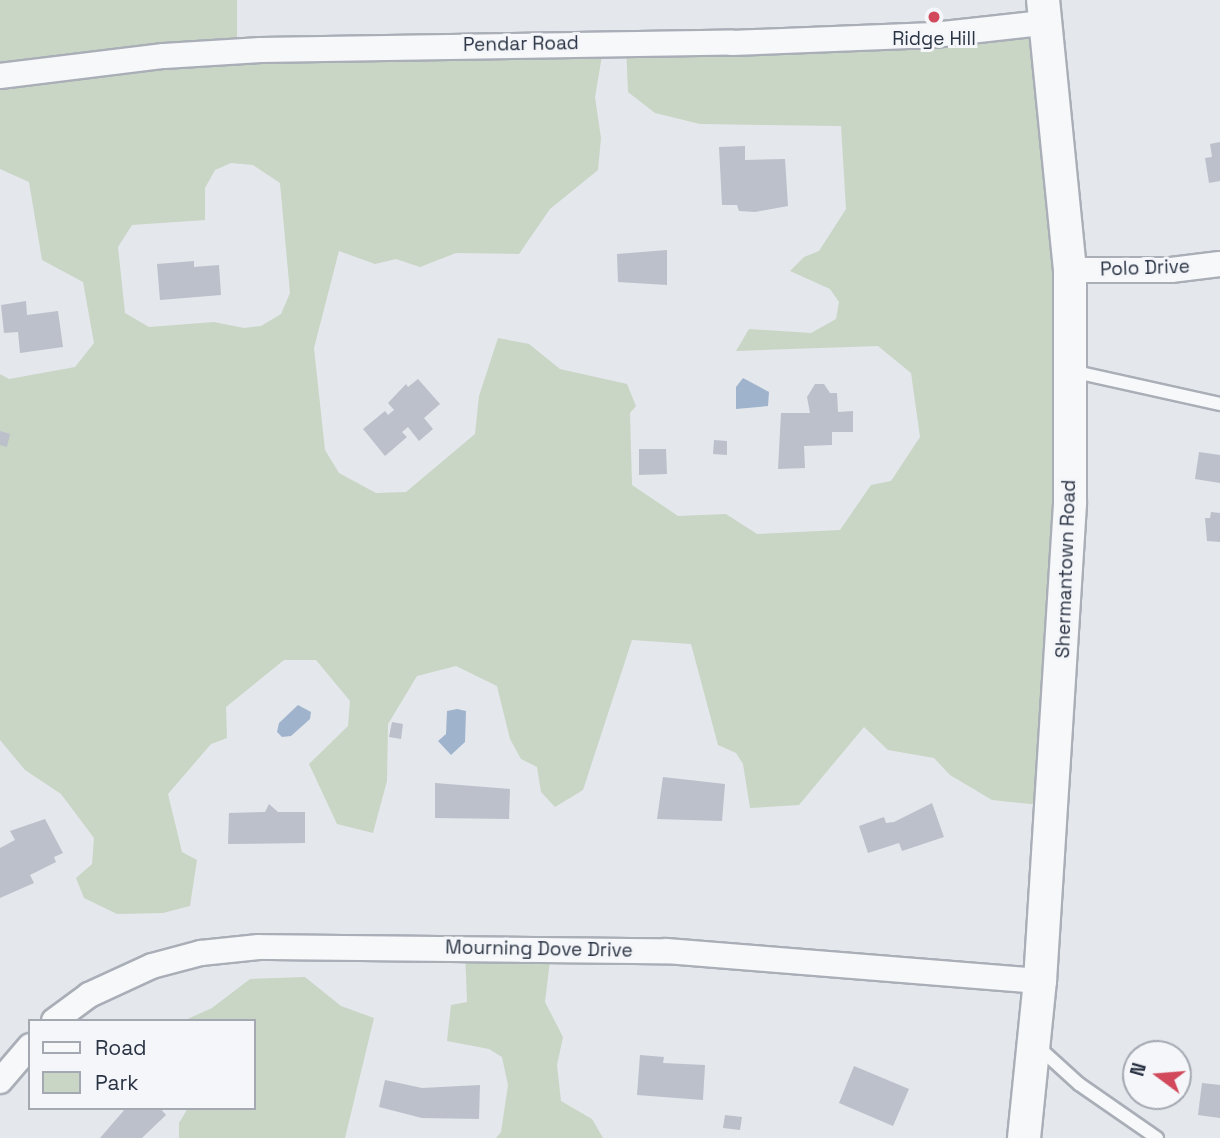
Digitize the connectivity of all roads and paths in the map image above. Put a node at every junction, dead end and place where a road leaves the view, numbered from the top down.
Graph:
1 (1043, 12) edge
2 (0, 76) edge
3 (1220, 264) edge
4 (1070, 270) junction
5 (1070, 371) junction
6 (1220, 404) edge
7 (1040, 981) junction
8 (57, 1019) edge
9 (1033, 1043) junction
10 (28, 1048) edge
11 (0, 1082) edge
12 (1024, 1138) edge
13 (1157, 1138) edge

1 - 2 street, Pendar Road
1 - 4 street, Shermantown Road
3 - 4 street, Polo Drive
4 - 5 street, Shermantown Road
5 - 6 lane
5 - 7 street, Shermantown Road
7 - 8 street, Mourning Dove Drive
7 - 9 street, Shermantown Road
9 - 12 street, Shermantown Road
9 - 13 lane
10 - 11 street

